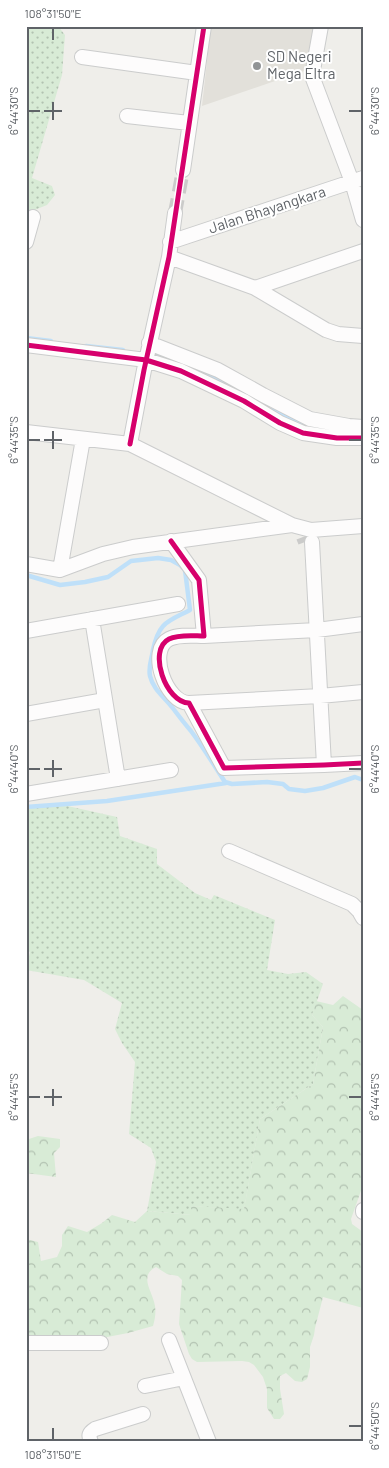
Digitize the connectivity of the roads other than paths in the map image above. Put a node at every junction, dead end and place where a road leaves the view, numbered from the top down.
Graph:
1 (204, 26) edge
2 (320, 26) edge
3 (82, 57) dead end
4 (197, 73) junction
5 (127, 116) dead end
6 (189, 123) junction
7 (183, 170) tunnel mouth
8 (357, 180) edge
9 (175, 213) tunnel mouth
10 (32, 217) dead end
11 (363, 220) edge
12 (26, 242) edge
13 (170, 242) junction
14 (363, 250) edge
15 (169, 257) junction
16 (255, 288) junction
17 (363, 336) edge
18 (149, 343) junction
19 (26, 345) edge
20 (146, 360) junction
21 (363, 427) edge
22 (26, 432) edge
23 (363, 438) edge
24 (83, 439) junction
25 (130, 444) junction
26 (363, 526) edge
27 (306, 536) junction
28 (171, 541) junction
29 (26, 564) edge
30 (60, 570) junction
31 (178, 604) dead end
32 (92, 619) junction
33 (363, 624) edge
34 (316, 630) junction
35 (26, 631) edge
36 (204, 636) junction
37 (363, 692) edge
38 (320, 696) junction
39 (105, 700) junction
40 (189, 704) junction
41 (26, 714) edge
42 (363, 762) edge
43 (324, 765) junction
44 (170, 770) dead end
45 (118, 779) junction
46 (26, 794) edge
47 (229, 851) dead end
48 (363, 918) edge
49 (169, 1340) dead end
50 (26, 1343) edge
51 (101, 1343) dead end
52 (184, 1378) junction
53 (145, 1386) dead end
54 (143, 1414) dead end
55 (91, 1442) edge
56 (209, 1442) edge

1 - 4 street
2 - 8 street
3 - 4 street
4 - 6 street
5 - 6 street
6 - 7 street
8 - 11 street
8 - 13 street, Jalan Bhayangkara
9 - 13 street
10 - 12 street
13 - 15 street
14 - 16 street
15 - 16 street
15 - 18 street
16 - 17 street
18 - 20 street
18 - 21 street
19 - 20 street
20 - 23 street
20 - 25 street
22 - 24 street
24 - 25 street
24 - 30 street
25 - 27 street
26 - 27 street
27 - 28 street
27 - 34 street
28 - 30 street
28 - 36 street
29 - 30 street
31 - 32 street
32 - 35 street
32 - 39 street
33 - 34 street
34 - 36 street
34 - 38 street
36 - 40 street
37 - 38 street
38 - 40 street
38 - 43 street
39 - 41 street
39 - 45 street
40 - 43 street
42 - 43 street
44 - 45 street
45 - 46 street
47 - 48 street
49 - 52 street
50 - 51 street
52 - 53 street
52 - 56 street
54 - 55 street

